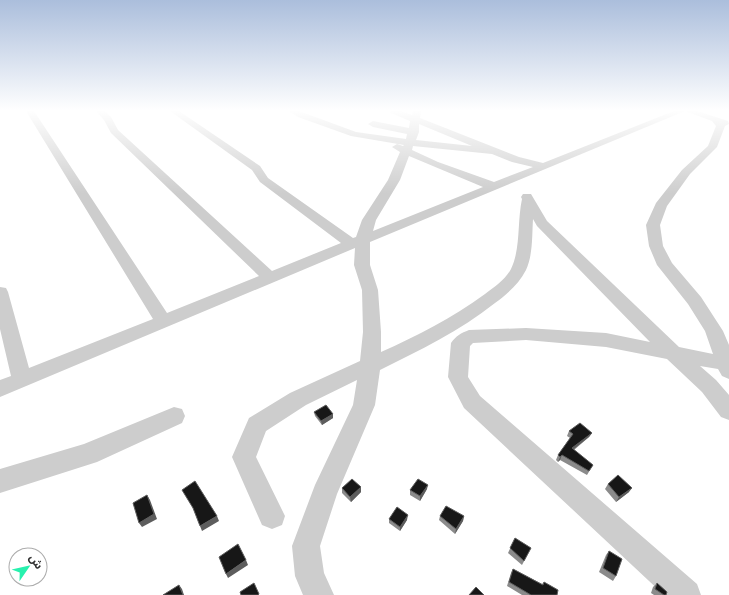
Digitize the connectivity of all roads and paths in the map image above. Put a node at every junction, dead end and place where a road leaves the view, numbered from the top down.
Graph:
1 (48, 139) edge
2 (122, 139) edge
3 (214, 139) edge
4 (409, 139) edge
5 (417, 139) edge
6 (445, 139) edge
7 (463, 139) edge
8 (611, 139) edge
9 (716, 139) edge
10 (492, 150) junction
11 (543, 166) junction
12 (515, 178) junction
13 (495, 187) junction
14 (528, 200) junction
15 (357, 242) junction
16 (270, 278) junction
17 (0, 292) edge
18 (164, 322) junction
19 (673, 353) junction
20 (370, 366) junction
21 (728, 366) edge
22 (22, 380) junction
23 (0, 389) edge
24 (729, 411) edge
25 (174, 416) dead end
26 (0, 481) edge
27 (272, 516) dead end
28 (319, 595) edge
29 (686, 595) edge

1 - 18 street
2 - 16 street
3 - 15 street
4 - 15 street
5 - 13 street
6 - 10 street
7 - 10 street
8 - 11 street
9 - 21 street
10 - 11 street
11 - 12 street
12 - 13 street
12 - 14 street
13 - 15 street
14 - 19 street
14 - 20 street
15 - 16 street
15 - 20 street
16 - 18 street
17 - 22 street
18 - 22 street
19 - 21 street
19 - 24 street
19 - 29 street
20 - 27 street
20 - 28 street
22 - 23 street
25 - 26 street

